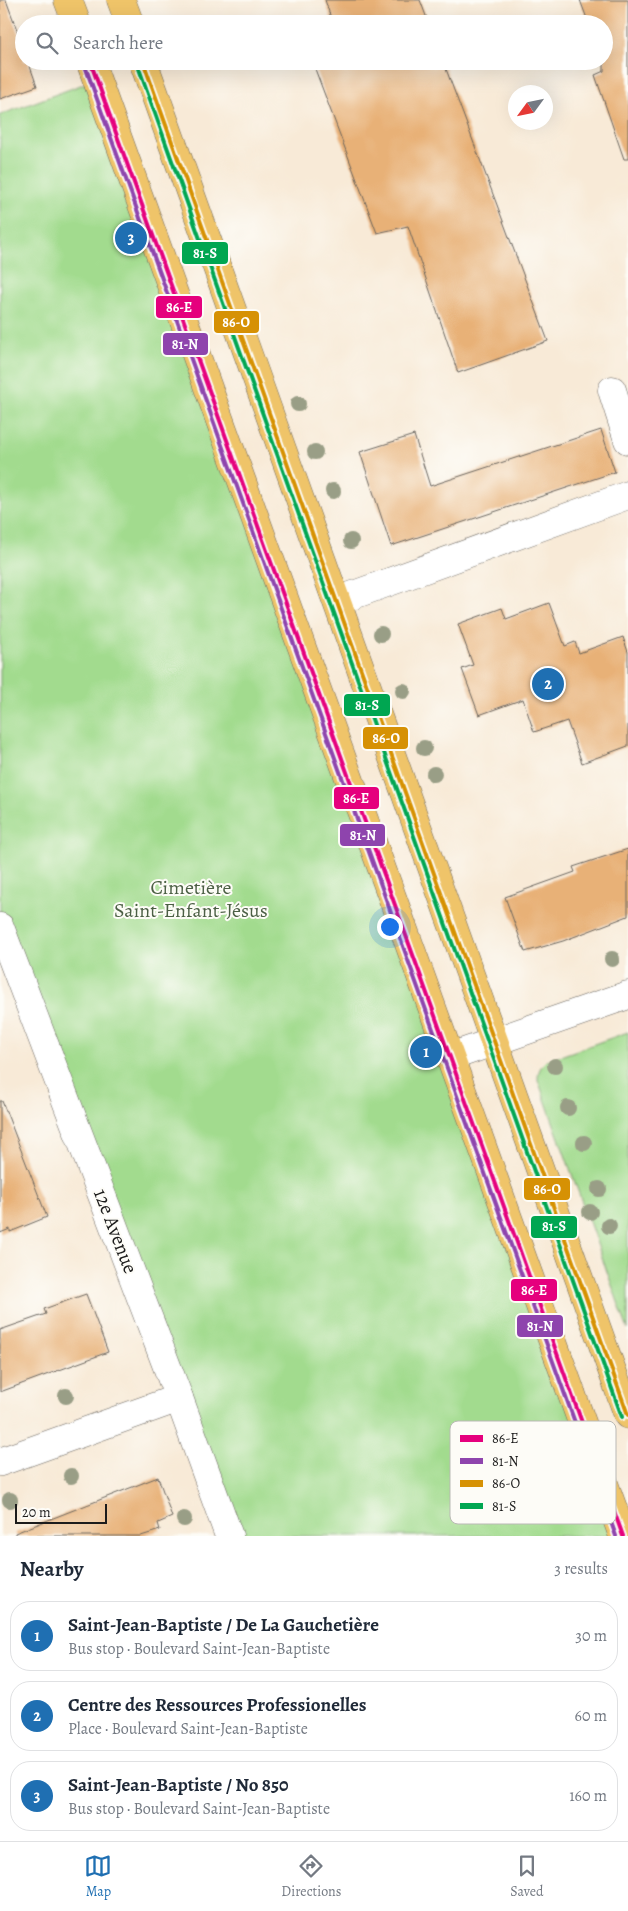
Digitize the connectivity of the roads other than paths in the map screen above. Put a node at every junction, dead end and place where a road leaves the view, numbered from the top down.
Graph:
1 (68, 0) edge
2 (121, 0) edge
3 (74, 15) edge
4 (127, 15) edge
5 (93, 70) edge
6 (146, 70) edge
7 (612, 390) dead end
8 (628, 440) edge
9 (628, 494) edge
10 (337, 601) junction
11 (0, 927) edge
12 (628, 995) edge
13 (495, 1041) junction
14 (450, 1057) junction
15 (179, 1398) junction
16 (628, 1415) edge
17 (581, 1421) edge
18 (0, 1462) edge
19 (616, 1517) edge
20 (229, 1536) edge
21 (623, 1536) edge

1 - 3 main road
2 - 4 main road
5 - 14 main road
6 - 10 main road
7 - 8 street
9 - 10 street
10 - 13 main road
11 - 15 street, 12e Avenue
12 - 13 street
13 - 14 street
13 - 16 main road
14 - 17 main road
15 - 18 street
15 - 20 street, 12e Avenue
19 - 21 main road

